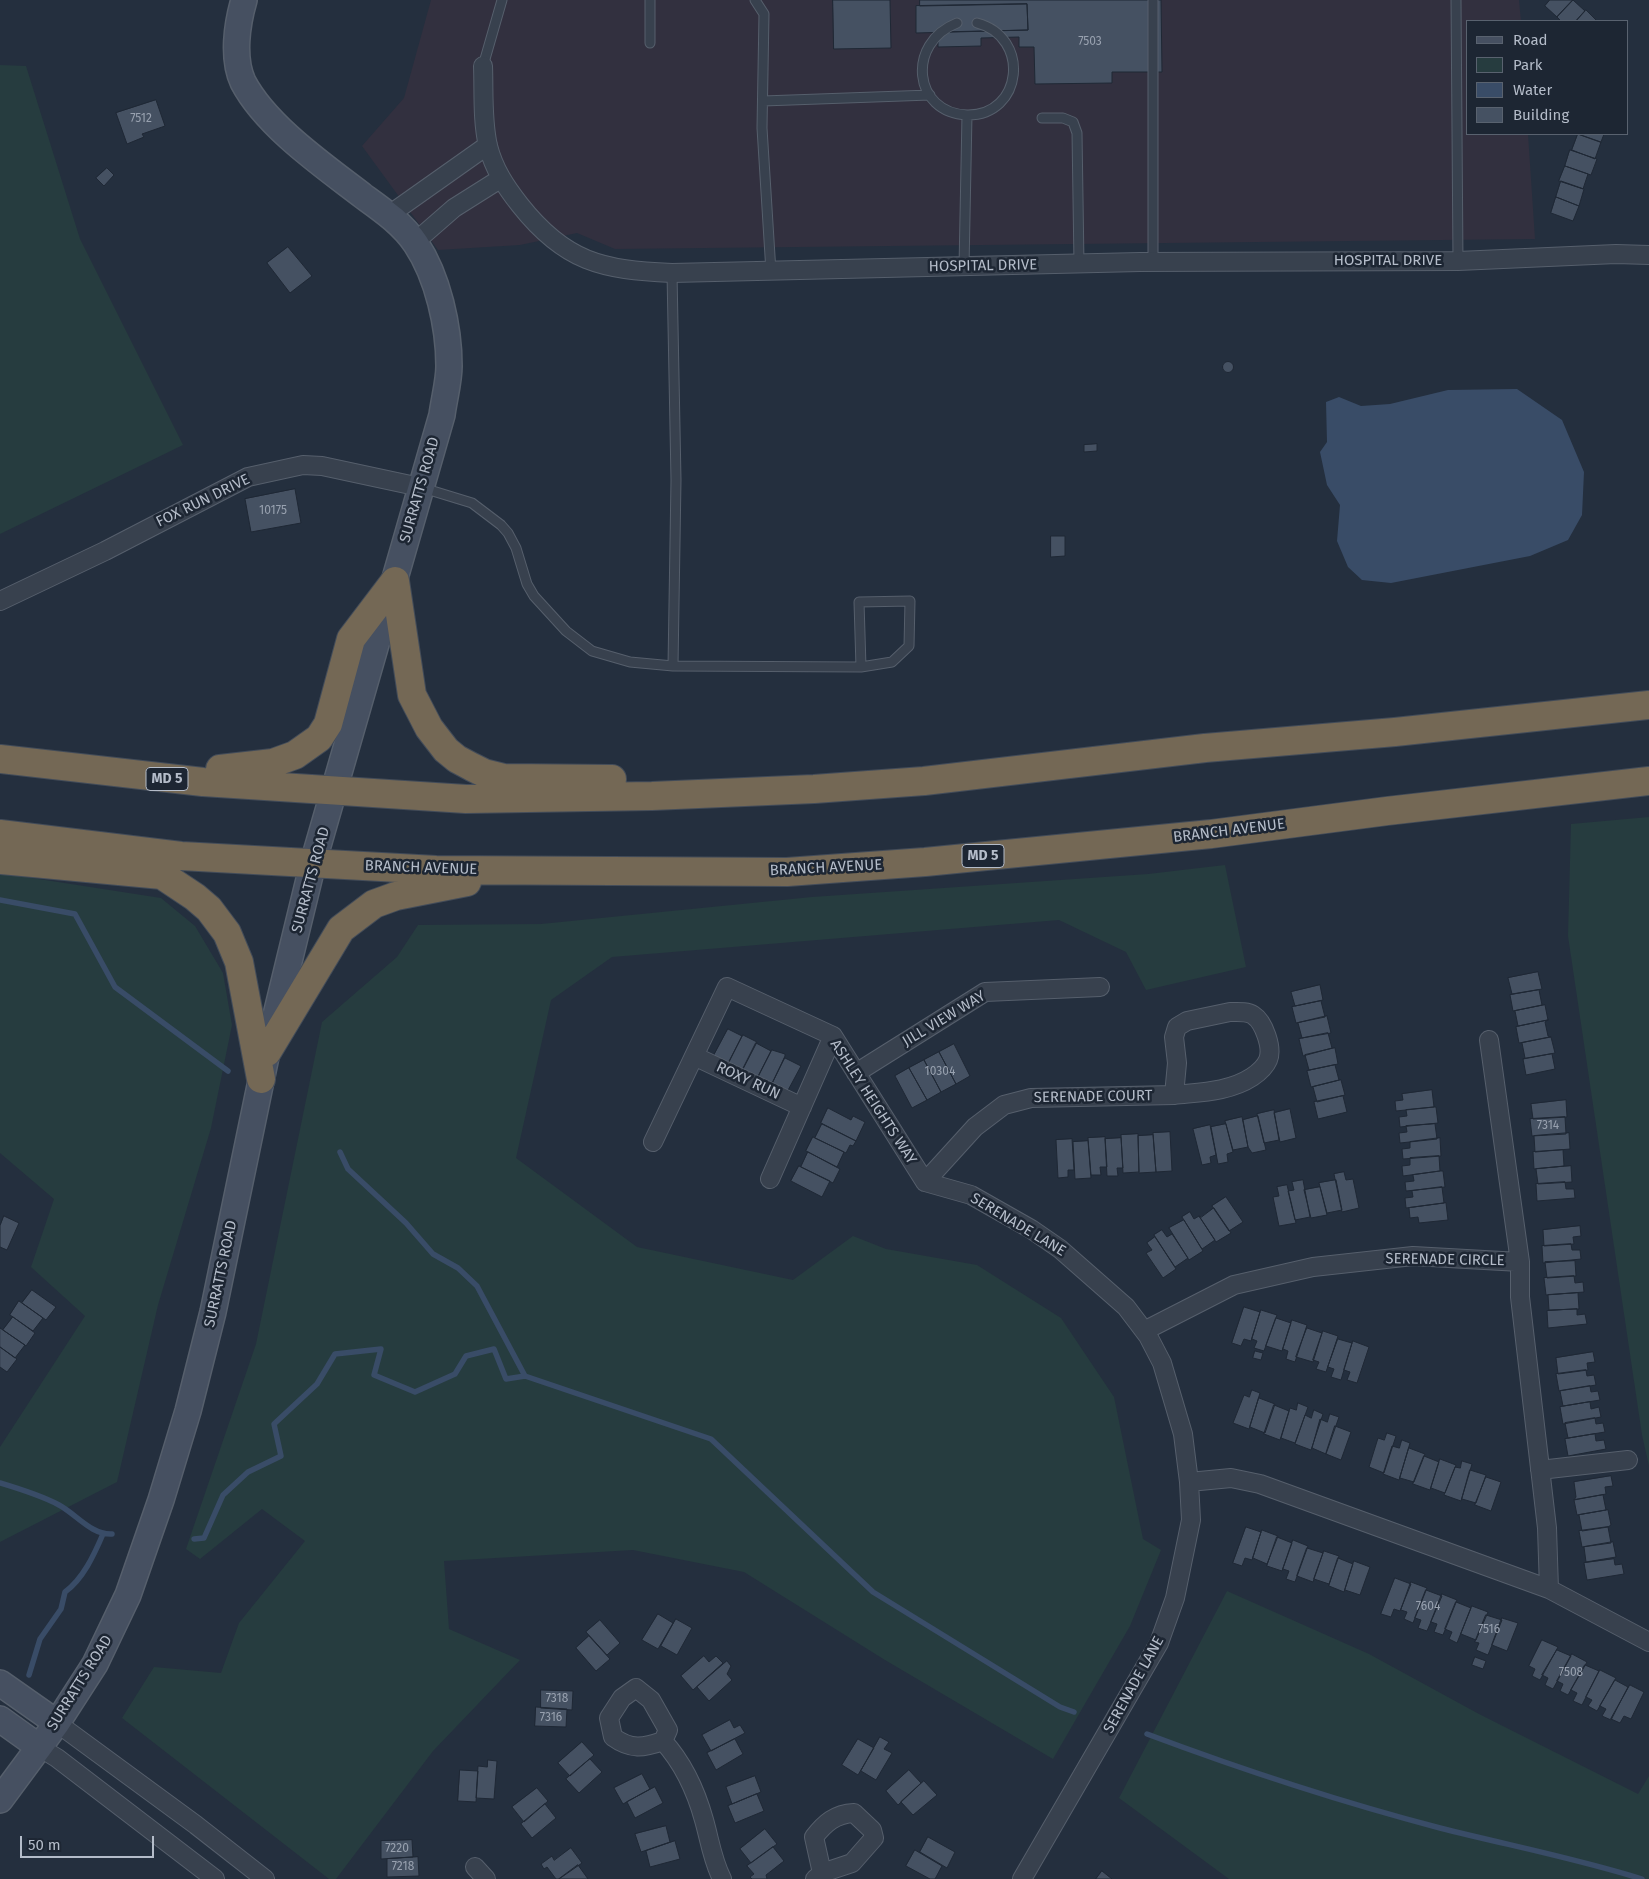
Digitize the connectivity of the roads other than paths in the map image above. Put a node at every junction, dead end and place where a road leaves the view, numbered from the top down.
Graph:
1 (244, 0) edge
2 (502, 0) edge
3 (650, 0) edge
4 (755, 0) edge
5 (1152, 0) edge
6 (1456, 0) edge
7 (977, 22) dead end
8 (957, 23) dead end
9 (650, 43) dead end
10 (483, 66) joint
11 (930, 95) junction
12 (762, 101) junction
13 (967, 115) junction
14 (1042, 118) dead end
15 (488, 146) junction
16 (500, 179) junction
17 (388, 215) junction
18 (415, 242) junction
19 (1649, 255) edge
20 (1458, 261) junction
21 (1153, 262) junction
22 (1079, 264) junction
23 (964, 267) junction
24 (771, 272) junction
25 (672, 273) junction
26 (420, 488) junction
27 (395, 581) junction
28 (0, 601) edge
29 (673, 666) junction
30 (861, 667) junction
31 (1649, 705) edge
32 (0, 759) edge
33 (123, 774) junction
34 (1649, 781) edge
35 (335, 791) junction
36 (652, 796) junction
37 (0, 834) edge
38 (0, 860) edge
39 (313, 863) junction
40 (518, 871) junction
41 (1100, 988) dead end
42 (833, 1036) junction
43 (1488, 1040) dead end
44 (267, 1052) junction
45 (694, 1056) junction
46 (856, 1073) junction
47 (261, 1079) junction
48 (1174, 1095) junction
49 (802, 1107) junction
50 (653, 1142) dead end
51 (770, 1179) dead end
52 (925, 1182) junction
53 (1520, 1262) junction
54 (1144, 1331) junction
55 (1628, 1460) dead end
56 (1540, 1470) junction
57 (1189, 1482) junction
58 (1549, 1589) junction
59 (1649, 1642) edge
60 (0, 1683) edge
61 (0, 1719) edge
62 (57, 1723) junction
63 (664, 1741) dead end
64 (39, 1748) junction
65 (0, 1800) edge
66 (215, 1879) edge
67 (265, 1879) edge
68 (722, 1879) edge
69 (1022, 1879) edge

1 - 17 main road, SURRATTS ROAD
2 - 10 lane
3 - 9 lane
4 - 12 lane
5 - 21 lane
6 - 20 lane
7 - 13 lane
8 - 11 lane
10 - 15 street, HOSPITAL DRIVE
11 - 12 lane
11 - 13 lane
12 - 24 lane
13 - 23 lane
14 - 22 lane
15 - 16 street, HOSPITAL DRIVE
15 - 17 street
16 - 18 street
16 - 25 street, HOSPITAL DRIVE
17 - 18 main road, SURRATTS ROAD
18 - 26 main road, SURRATTS ROAD
19 - 20 street, HOSPITAL DRIVE
20 - 21 street, HOSPITAL DRIVE
21 - 22 street, HOSPITAL DRIVE
22 - 23 street, HOSPITAL DRIVE
23 - 24 street, HOSPITAL DRIVE
24 - 25 street, HOSPITAL DRIVE
25 - 29 lane
26 - 27 main road, SURRATTS ROAD
26 - 28 street, FOX RUN DRIVE
26 - 29 lane
27 - 33 highway
27 - 35 main road, SURRATTS ROAD
27 - 36 highway
29 - 30 lane
30 - 30 lane
31 - 36 highway, MD 5
32 - 33 highway, MD 5
33 - 35 highway, MD 5
34 - 40 highway, BRANCH AVENUE / MD 5
35 - 36 highway, MD 5
35 - 39 main road, SURRATTS ROAD
37 - 39 highway, BRANCH AVENUE / MD 5
38 - 47 highway
39 - 40 highway, BRANCH AVENUE / MD 5
39 - 44 main road, SURRATTS ROAD
40 - 44 highway
41 - 46 street, JILL VIEW WAY
42 - 45 street, ASHLEY HEIGHTS WAY
42 - 46 street, ASHLEY HEIGHTS WAY
42 - 49 street
43 - 53 street, SERENADE CIRCLE
44 - 47 main road, SURRATTS ROAD
45 - 49 street, ROXY RUN
45 - 50 street, ASHLEY HEIGHTS WAY
46 - 52 street, ASHLEY HEIGHTS WAY
47 - 62 main road, SURRATTS ROAD
48 - 48 street, SERENADE COURT
48 - 52 street, SERENADE COURT
49 - 51 street
52 - 54 street, SERENADE LANE
53 - 54 street, SERENADE CIRCLE
53 - 56 street, SERENADE CIRCLE
54 - 57 street, SERENADE LANE
55 - 56 street
56 - 58 street, SERENADE CIRCLE
57 - 58 street
57 - 69 street, SERENADE LANE
58 - 59 street
60 - 62 main road
61 - 64 main road
62 - 64 main road, SURRATTS ROAD
62 - 67 street
63 - 68 street
64 - 65 main road, SURRATTS ROAD
64 - 66 street

